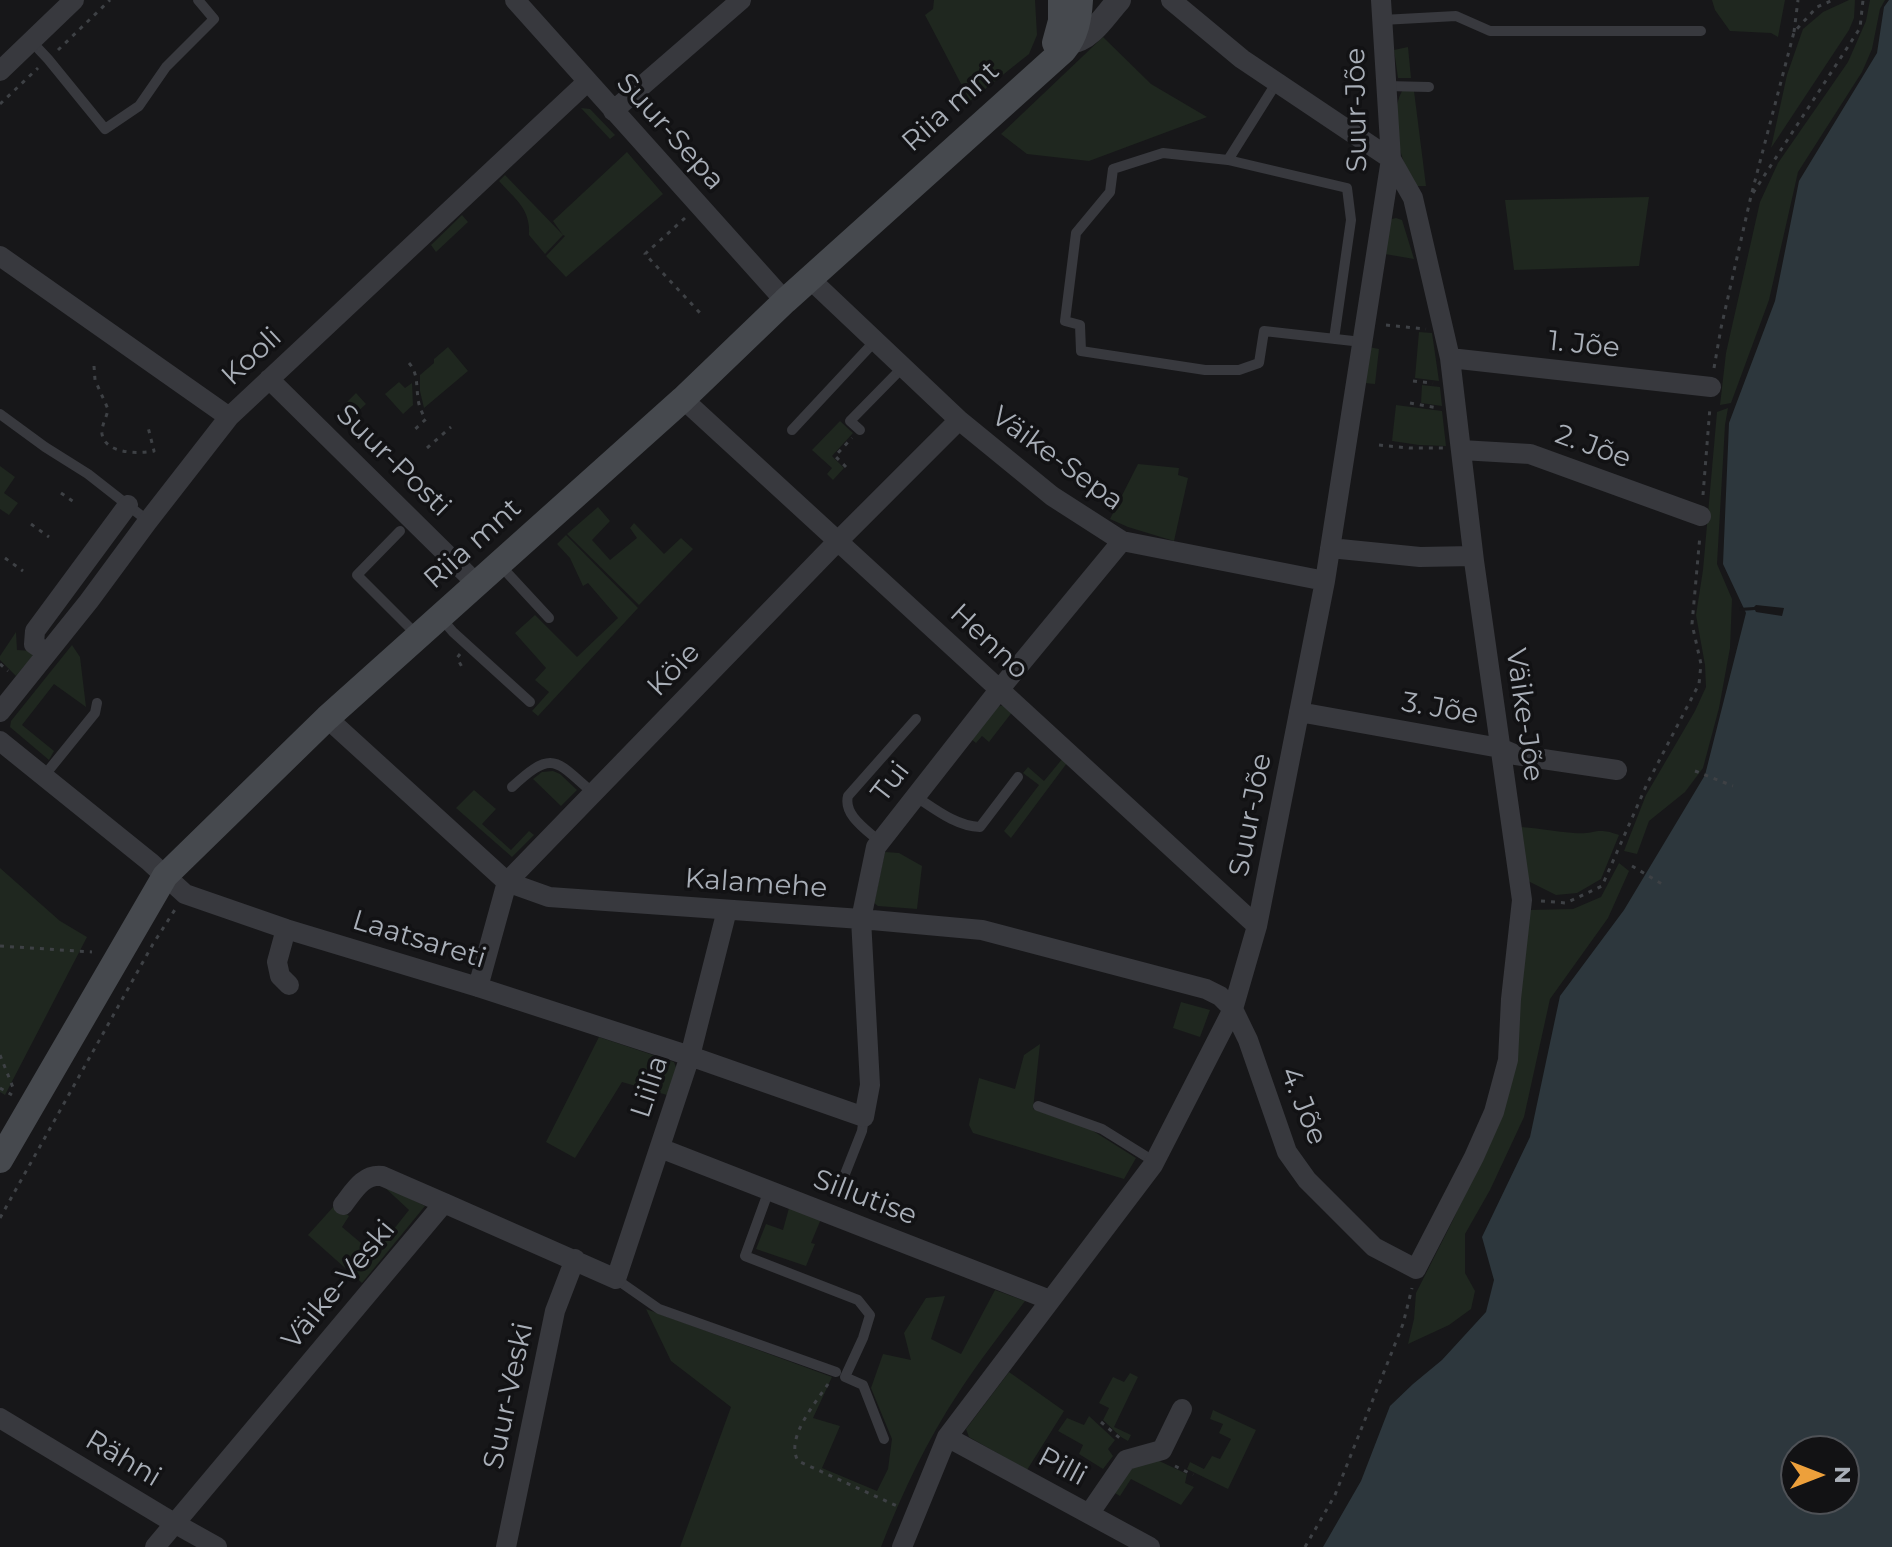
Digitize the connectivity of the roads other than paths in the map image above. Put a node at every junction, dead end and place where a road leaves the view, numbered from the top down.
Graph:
1 (74, 0) edge
2 (198, 0) edge
3 (515, 0) edge
4 (741, 0) edge
5 (1061, 0) edge
6 (1080, 0) edge
7 (1119, 0) edge
8 (1171, 0) edge
9 (1382, 10) edge
10 (1701, 31) dead end
11 (31, 41) junction
12 (1070, 42) junction
13 (1043, 68) junction
14 (0, 71) edge
15 (587, 82) junction
16 (1277, 82) junction
17 (1386, 86) junction
18 (1429, 87) dead end
19 (613, 111) junction
20 (1391, 159) junction
21 (1228, 160) junction
22 (0, 256) edge
23 (810, 279) junction
24 (785, 301) junction
25 (1334, 339) junction
26 (875, 341) junction
27 (1362, 342) junction
28 (1450, 358) junction
29 (903, 367) junction
30 (269, 379) junction
31 (1711, 387) road end
32 (683, 399) junction
33 (0, 414) edge
34 (229, 417) junction
35 (959, 420) junction
36 (792, 430) dead end
37 (860, 430) road end
38 (1456, 449) junction
39 (128, 505) junction
40 (1701, 516) road end
41 (148, 521) junction
42 (400, 531) dead end
43 (839, 541) junction
44 (1122, 541) junction
45 (1330, 548) junction
46 (1473, 556) junction
47 (499, 564) junction
48 (1325, 581) junction
49 (477, 584) junction
50 (440, 616) junction
51 (549, 618) dead end
52 (418, 636) junction
53 (47, 653) junction
54 (999, 690) junction
55 (530, 702) dead end
56 (97, 703) dead end
57 (0, 712) edge
58 (1299, 712) junction
59 (327, 718) junction
60 (916, 719) dead end
61 (0, 741) edge
62 (1500, 748) junction
63 (1617, 770) dead end
64 (44, 776) junction
65 (1018, 777) dead end
66 (512, 787) dead end
67 (593, 793) junction
68 (915, 796) junction
69 (880, 842) junction
70 (165, 876) junction
71 (507, 882) junction
72 (727, 910) junction
73 (861, 919) junction
74 (1257, 926) junction
75 (286, 929) junction
76 (289, 985) dead end
77 (478, 987) junction
78 (1233, 1009) junction
79 (690, 1056) junction
80 (1038, 1106) dead end
81 (864, 1117) junction
82 (660, 1148) junction
83 (0, 1160) edge
84 (1155, 1162) junction
85 (845, 1174) dead end
86 (769, 1190) junction
87 (444, 1203) junction
88 (343, 1205) dead end
89 (575, 1259) junction
90 (1416, 1269) joint
91 (616, 1279) junction
92 (1050, 1300) junction
93 (836, 1372) road end
94 (1182, 1409) dead end
95 (0, 1418) edge
96 (947, 1437) junction
97 (884, 1439) dead end
98 (1089, 1514) junction
99 (174, 1523) junction
100 (155, 1547) edge
101 (217, 1547) edge
102 (506, 1547) edge
103 (902, 1547) edge
104 (1150, 1547) edge

1 - 11 street
2 - 11 lane
3 - 15 street, Suur-Sepa
4 - 19 street
5 - 13 main road
6 - 12 main road
7 - 12 street
8 - 16 street
9 - 10 lane
9 - 17 street, Suur-Jõe
11 - 14 street
12 - 13 main road, Riia mnt
13 - 23 main road, Riia mnt
15 - 19 street, Suur-Sepa
15 - 30 street, Kooli
16 - 20 street
16 - 21 lane
17 - 18 lane
17 - 20 street, Suur-Jõe
19 - 24 street, Suur-Sepa
20 - 27 street, Suur-Jõe
20 - 28 street, Väike-Jõe
21 - 25 lane
21 - 25 lane
22 - 34 street
23 - 24 main road, Riia mnt
23 - 26 street, Väike-Sepa
24 - 32 main road, Riia mnt
25 - 27 lane
26 - 29 street, Väike-Sepa
26 - 36 lane
27 - 45 street, Suur-Jõe
28 - 31 street, 1. Jõe
28 - 38 street, Väike-Jõe
29 - 35 street, Väike-Sepa
29 - 37 lane
30 - 34 street, Kooli
30 - 49 street, Suur-Posti
32 - 43 street, Henno
32 - 47 main road, Riia mnt
33 - 39 lane
34 - 41 street, Kooli
35 - 43 street, Köie
35 - 44 street, Väike-Sepa
38 - 40 street, 2. Jõe
38 - 46 street, Väike-Jõe
39 - 41 lane
39 - 53 street
41 - 53 street, Kooli
42 - 52 lane
43 - 54 street, Henno
43 - 67 street, Köie
44 - 48 street, Väike-Sepa
44 - 54 street, Tui
45 - 46 street
45 - 48 street, Suur-Jõe
46 - 62 street, Väike-Jõe
47 - 49 main road, Riia mnt
47 - 51 lane
48 - 58 street, Suur-Jõe
49 - 50 main road, Riia mnt
50 - 52 main road, Riia mnt
50 - 55 lane
52 - 59 main road, Riia mnt
53 - 57 street, Kooli
54 - 68 street, Tui
54 - 74 street, Henno
56 - 64 lane
58 - 62 street, 3. Jõe
58 - 74 street, Suur-Jõe
59 - 70 main road, Riia mnt
59 - 71 street, Kalamehe
60 - 69 lane
61 - 64 street, Laatsareti
62 - 63 street, 3. Jõe
62 - 90 street, Väike-Jõe
64 - 70 street, Laatsareti
65 - 68 lane
66 - 67 lane
67 - 71 street, Köie
68 - 69 street, Tui
69 - 73 street, Tui
70 - 75 street, Laatsareti
70 - 83 main road, Riia mnt
71 - 72 street, Kalamehe
71 - 77 street, Köie
72 - 73 street, Kalamehe
72 - 79 street, Liilia
73 - 78 street, Kalamehe
73 - 81 street, Tui
74 - 78 street, Suur-Jõe
75 - 76 street
75 - 77 street, Laatsareti
77 - 79 street, Laatsareti
78 - 84 street, Suur-Jõe
78 - 90 street, 4. Jõe
79 - 81 street, Laatsareti
79 - 82 street, Liilia
80 - 84 lane
81 - 85 lane
82 - 86 street, Sillutise
82 - 91 street, Liilia
84 - 92 street, Suur-Jõe
86 - 92 street, Sillutise
86 - 97 lane
87 - 88 street
87 - 89 street
87 - 99 street, Väike-Veski
89 - 91 street
89 - 102 street, Suur-Veski
91 - 93 lane
92 - 96 street, Suur-Jõe
94 - 98 street
95 - 99 street, Rähni
96 - 98 street, Pilli
96 - 103 street, Suur-Jõe
98 - 104 street, Pilli
99 - 100 street, Väike-Veski
99 - 101 street, Rähni

